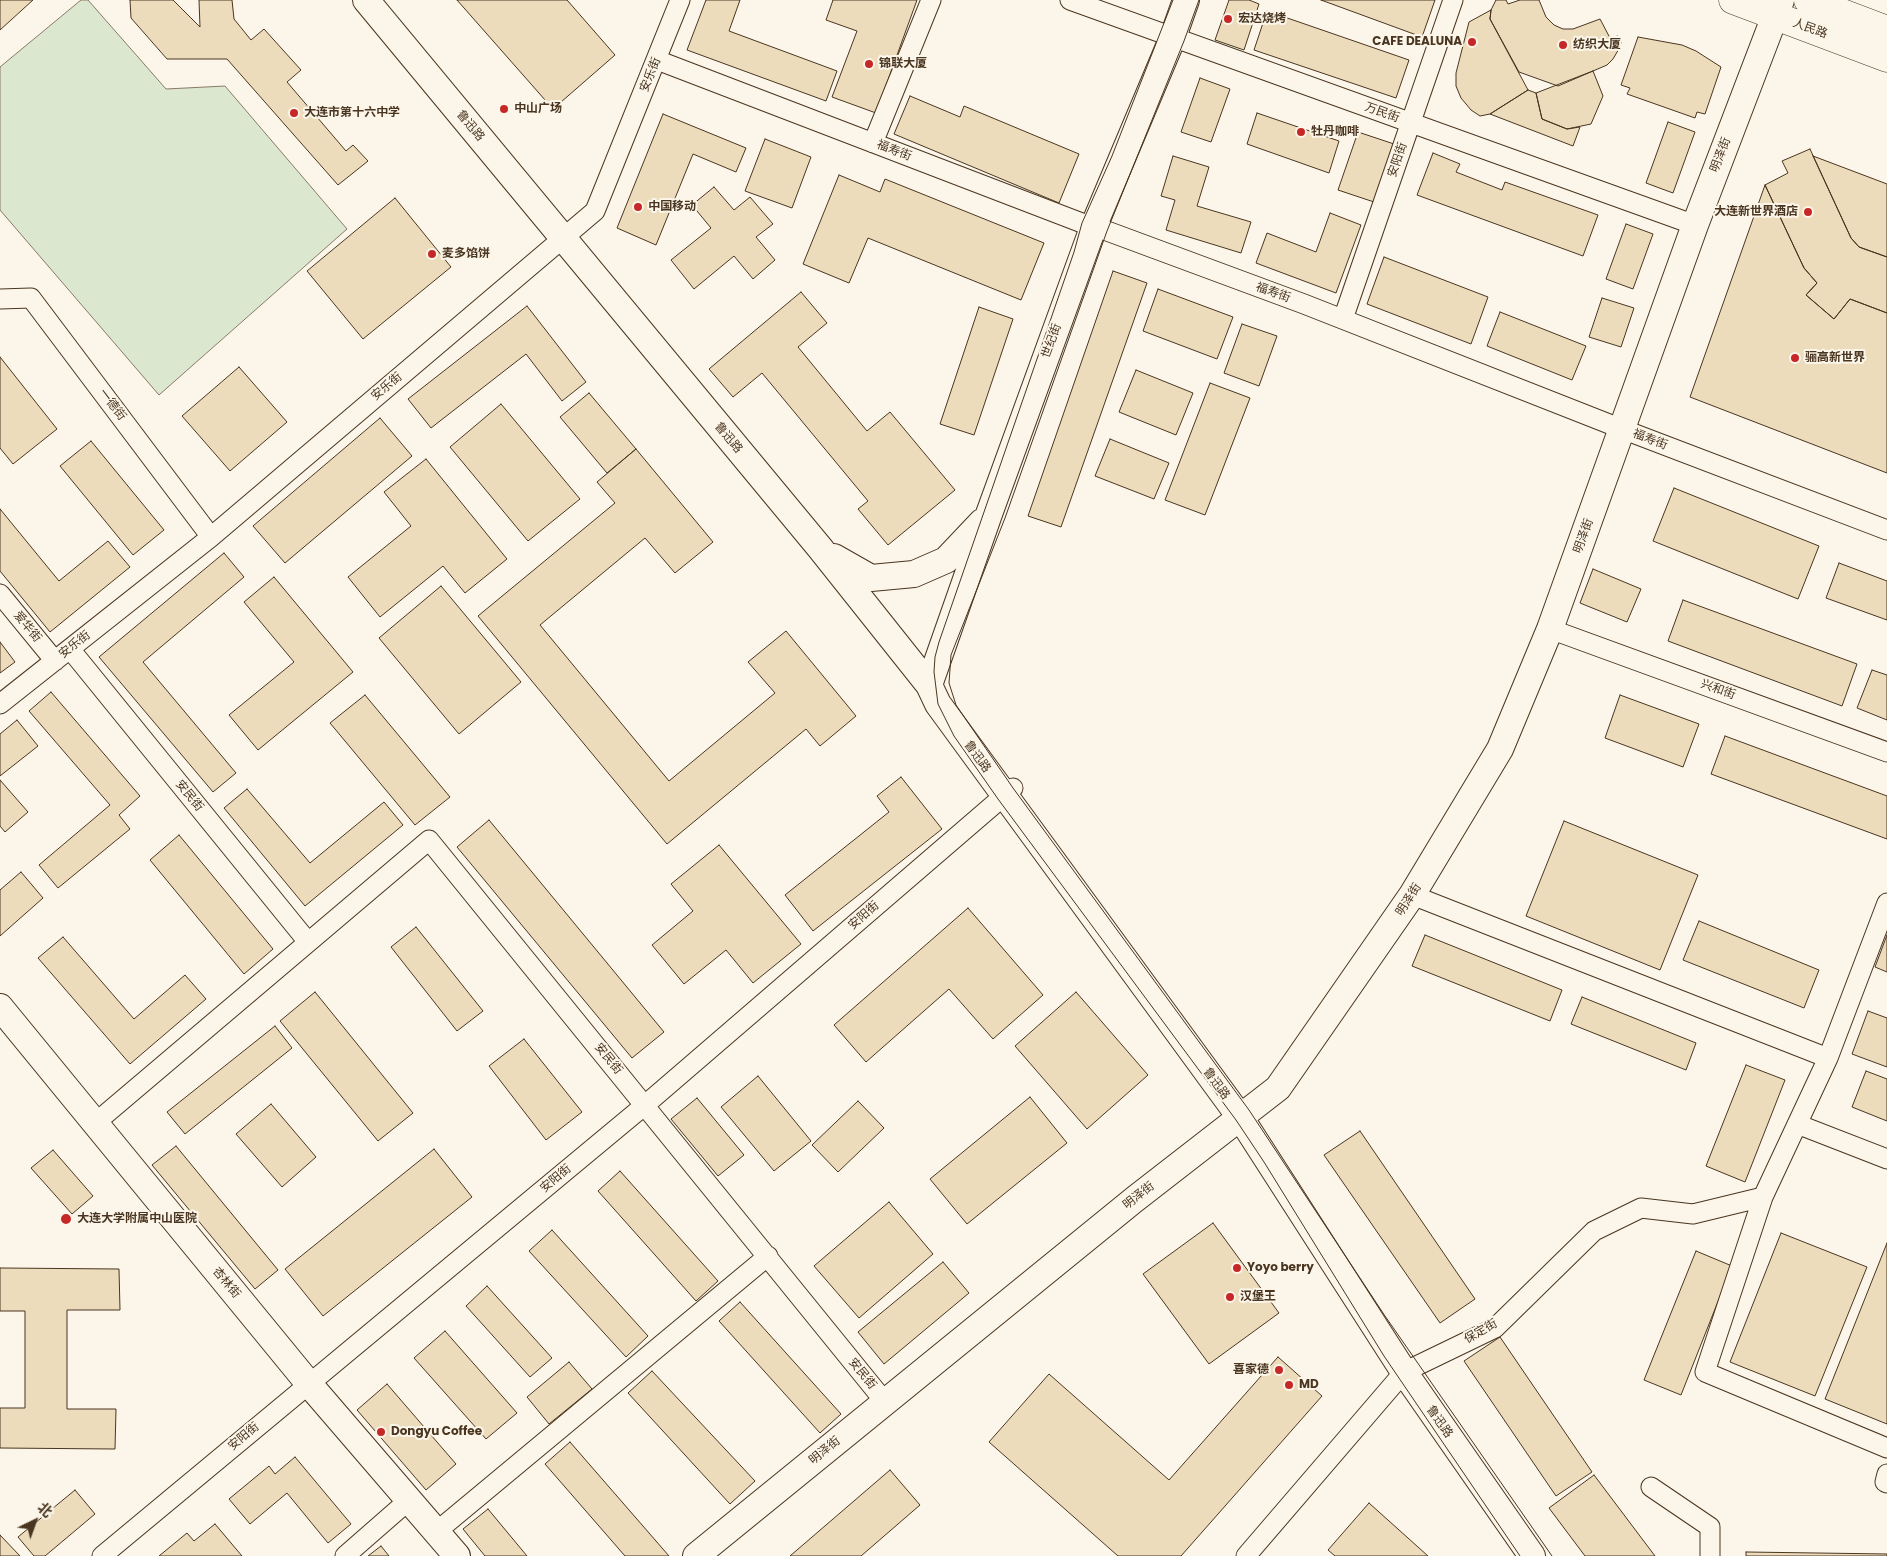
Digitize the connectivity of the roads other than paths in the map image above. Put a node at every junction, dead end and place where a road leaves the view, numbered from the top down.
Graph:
1 (366, 0) edge
2 (680, 0) edge
3 (931, 0) edge
4 (1070, 0) edge
5 (1186, 0) edge
6 (1453, 0) edge
7 (1733, 0) edge
8 (1808, 0) edge
9 (1778, 8) edge
10 (1887, 30) edge
11 (1173, 37) junction
12 (1887, 58) edge
13 (657, 60) junction
14 (1410, 123) junction
15 (873, 143) junction
16 (1094, 225) junction
17 (1695, 225) junction
18 (563, 238) junction
19 (0, 299) edge
20 (1343, 320) junction
21 (1622, 429) junction
22 (989, 514) junction
23 (1887, 530) edge
24 (211, 537) junction
25 (820, 548) junction
26 (0, 594) edge
27 (1550, 629) junction
28 (62, 655) junction
29 (929, 686) junction
30 (0, 704) edge
31 (1887, 752) edge
32 (1008, 791) junction
33 (1412, 895) junction
34 (1887, 903) edge
35 (308, 942) junction
36 (0, 1007) edge
37 (1828, 1058) junction
38 (645, 1105) junction
39 (1240, 1117) junction
40 (94, 1124) junction
41 (1797, 1124) junction
42 (1887, 1159) edge
43 (1763, 1197) junction
44 (768, 1256) junction
45 (1404, 1372) junction
46 (309, 1384) junction
47 (885, 1402) junction
48 (1887, 1448) edge
49 (1887, 1474) edge
50 (1887, 1483) edge
51 (1651, 1487) dead end
52 (409, 1500) junction
53 (436, 1532) junction
54 (102, 1556) edge
55 (345, 1556) edge
56 (457, 1556) edge
57 (696, 1556) edge
58 (1246, 1556) edge
59 (1532, 1556) edge
60 (1710, 1556) edge

1 - 18 main road, 鲁迅路
2 - 13 street, 安乐街
3 - 15 street
4 - 11 street, 万民街
5 - 11 main road, 世纪街
6 - 14 street, 安阳街
7 - 9 main road, 人民路
8 - 10 main road
9 - 12 main road, 人民路
9 - 17 main road, 明泽街
11 - 14 street, 万民街
11 - 16 main road, 世纪街
13 - 15 street, 福寿街
13 - 18 street, 安乐街
14 - 17 street, 万民街
14 - 20 street, 安阳街
15 - 16 street, 福寿街
16 - 20 street, 福寿街
16 - 22 main road, 世纪街
17 - 21 main road, 明泽街
18 - 24 street, 安乐街
18 - 25 main road, 鲁迅路
19 - 24 street, 一德街
20 - 21 street, 福寿街
21 - 23 street, 福寿街
21 - 27 main road, 明泽街
22 - 25 main road
22 - 29 main road, 世纪街
24 - 28 street, 安乐街
25 - 29 main road, 鲁迅路
26 - 28 street, 爱华街
27 - 31 street, 兴和街
27 - 33 main road, 明泽街
28 - 30 street, 安乐街
28 - 35 street, 安民街
29 - 32 main road, 鲁迅路
32 - 38 street, 安阳街
32 - 39 main road, 鲁迅路
33 - 37 street
33 - 39 main road, 明泽街
34 - 37 street
35 - 38 street, 安民街
35 - 40 street, 安民街
36 - 40 main road, 杏林街
37 - 41 street
38 - 44 street, 安民街
38 - 46 street, 安阳街
39 - 45 main road, 鲁迅路
39 - 47 main road, 明泽街
40 - 46 main road, 杏林街
41 - 42 street
41 - 43 street
43 - 45 street, 保定街
43 - 48 street
44 - 47 street, 安民街
44 - 53 street
45 - 58 street, 保定街
45 - 59 main road, 鲁迅路
46 - 52 main road, 杏林街
46 - 54 street, 安阳街
47 - 57 main road, 明泽街
49 - 50 street
51 - 60 street
52 - 53 main road, 杏林街
52 - 55 street
53 - 56 main road, 杏林街

